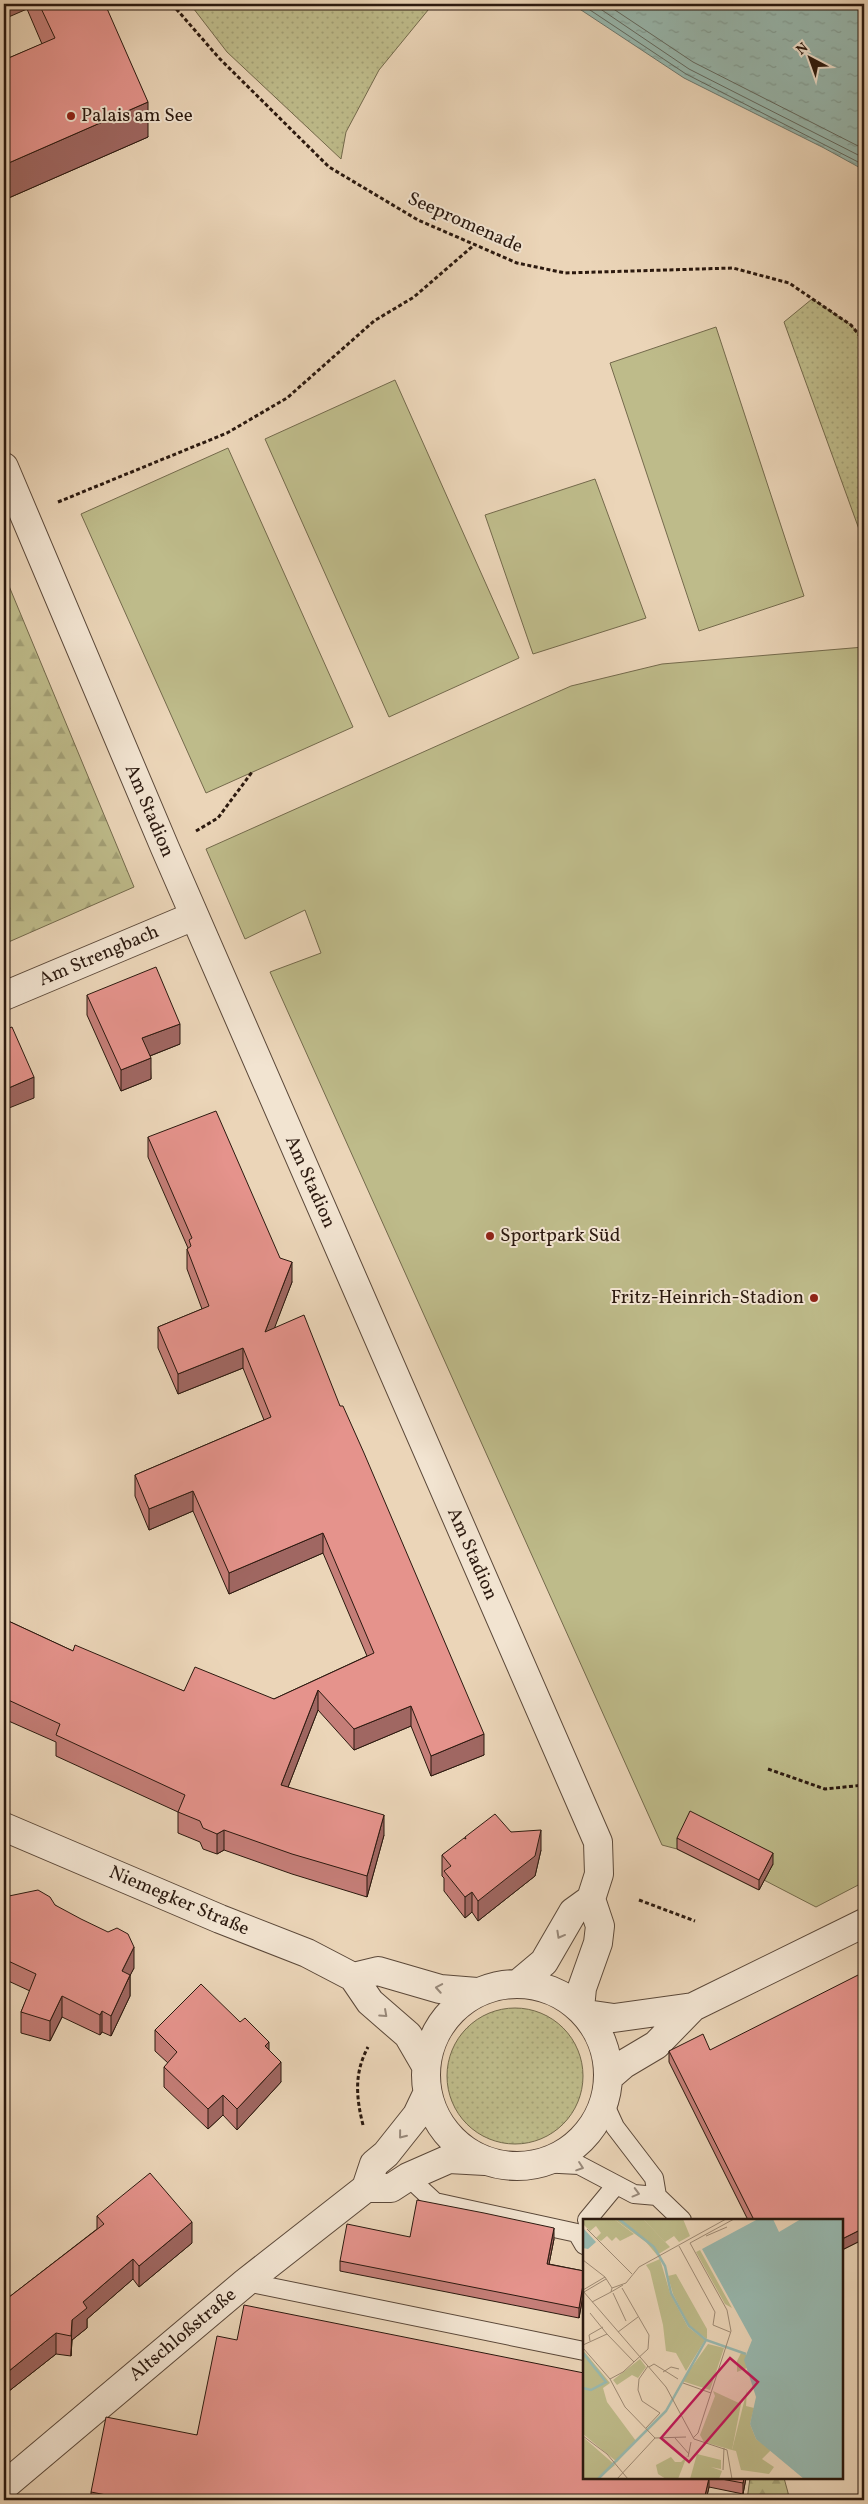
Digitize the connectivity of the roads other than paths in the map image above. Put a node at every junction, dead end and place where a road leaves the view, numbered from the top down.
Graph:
1 (4, 468) edge
2 (194, 916) junction
3 (4, 996) edge
4 (4, 1827) edge
5 (591, 1899) junction
6 (864, 1924) edge
7 (353, 1977) junction
8 (519, 1983) junction
9 (477, 1992) junction
10 (693, 2007) junction
11 (583, 2011) junction
12 (426, 2066) junction
13 (608, 2076) junction
14 (428, 2094) junction
15 (604, 2103) junction
16 (489, 2162) junction
17 (540, 2163) junction
18 (408, 2177) junction
19 (616, 2185) junction
20 (366, 2188) junction
21 (657, 2196) junction
22 (591, 2219) edge
23 (681, 2219) edge
24 (583, 2230) edge
25 (246, 2282) junction
26 (583, 2351) edge
27 (4, 2486) edge

1 - 2 street, Am Stadion
2 - 3 street, Am Strengbach
2 - 5 street, Am Stadion
4 - 7 street, Niemegker Straße
5 -> 8 street
5 - 11 street
6 - 10 street, Niemegker Straße
9 -> 7 street, Niemegker Straße
7 -> 12 street, Niemegker Straße
8 - 9 street, Niemegker Straße
8 - 11 street, Niemegker Straße
9 - 12 street, Niemegker Straße
10 - 11 street, Niemegker Straße
10 - 13 street, Niemegker Straße
11 - 13 street, Niemegker Straße
12 - 14 street, Niemegker Straße
13 - 15 street, Niemegker Straße
14 - 16 street, Niemegker Straße
14 -> 20 street
15 - 17 street, Niemegker Straße
15 - 21 lane
16 - 17 street, Niemegker Straße
16 - 18 street
17 -> 19 lane
18 - 20 street
18 - 24 lane
19 -> 21 lane
19 - 22 lane
20 - 25 street, Altschloßstraße
21 - 23 lane
25 - 26 lane
25 - 27 street, Altschloßstraße

